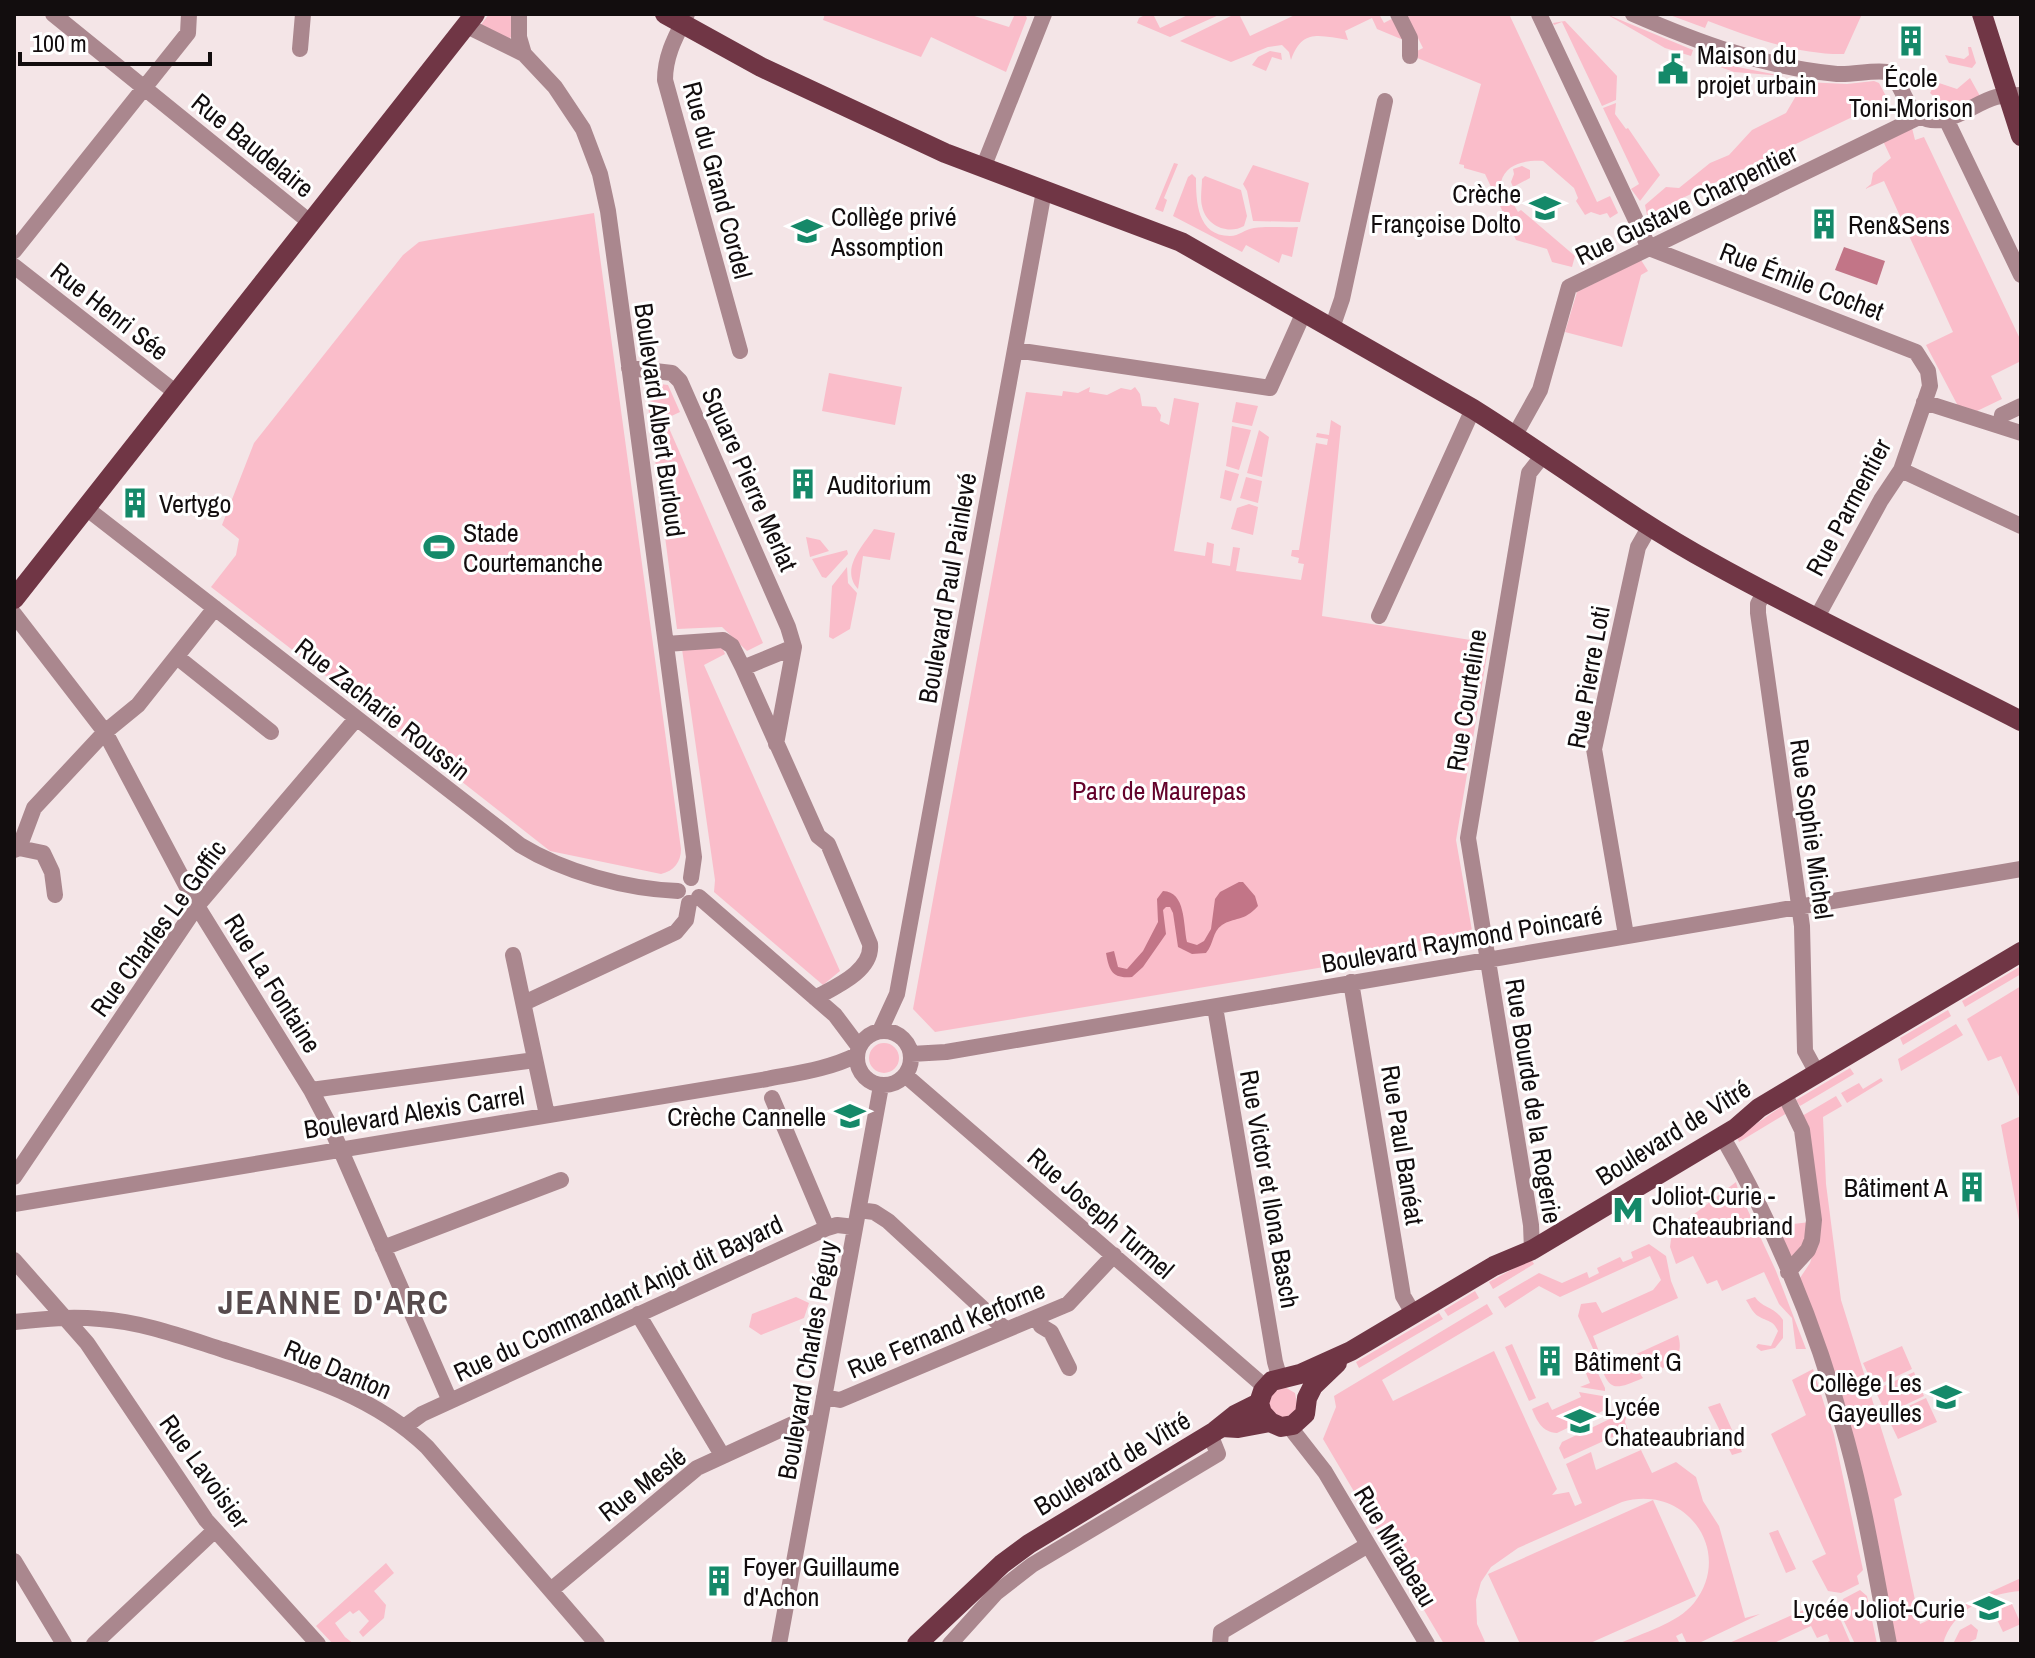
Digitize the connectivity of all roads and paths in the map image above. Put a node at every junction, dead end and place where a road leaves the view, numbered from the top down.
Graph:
1 (53, 14) edge
2 (189, 14) edge
3 (303, 14) edge
4 (519, 14) edge
5 (1044, 14) edge
6 (1398, 14) edge
7 (1539, 14) edge
8 (1633, 14) edge
9 (1982, 14) edge
10 (678, 17) edge
11 (471, 20) edge
12 (300, 49) dead end
13 (524, 54) junction
14 (1410, 56) dead end
15 (144, 88) junction
16 (2015, 95) edge
17 (1385, 101) dead end
18 (1921, 116) junction
19 (1946, 119) junction
20 (2021, 136) edge
21 (983, 168) junction
22 (1044, 191) junction
23 (311, 223) junction
24 (1649, 248) junction
25 (14, 251) edge
26 (14, 266) edge
27 (2021, 275) edge
28 (1304, 312) junction
29 (1332, 328) junction
30 (1015, 350) junction
31 (740, 351) dead end
32 (629, 368) junction
33 (1928, 371) joint
34 (179, 390) junction
35 (1924, 402) junction
36 (2021, 406) edge
37 (1473, 409) junction
38 (2000, 426) junction
39 (2021, 433) edge
40 (1515, 435) junction
41 (1544, 454) junction
42 (1901, 470) junction
43 (86, 508) junction
44 (1650, 526) junction
45 (2021, 526) edge
46 (1765, 591) junction
47 (14, 599) edge
48 (215, 608) junction
49 (14, 614) edge
50 (1379, 616) dead end
51 (1817, 617) junction
52 (666, 644) junction
53 (794, 647) junction
54 (177, 657) junction
55 (743, 668) junction
56 (356, 719) junction
57 (2021, 721) edge
58 (105, 732) junction
59 (271, 732) dead end
60 (776, 745) junction
61 (16, 849) edge
62 (2021, 869) edge
63 (55, 895) dead end
64 (689, 897) junction
65 (197, 906) junction
66 (1799, 906) junction
67 (1626, 935) junction
68 (2021, 952) edge
69 (513, 955) dead end
70 (1487, 959) junction
71 (1351, 982) junction
72 (897, 994) junction
73 (815, 998) junction
74 (524, 1003) junction
75 (1215, 1007) junction
76 (898, 1035) junction
77 (867, 1042) junction
78 (911, 1054) junction
79 (535, 1060) junction
80 (822, 1069) junction
81 (1817, 1073) junction
82 (861, 1074) junction
83 (905, 1075) junction
84 (881, 1086) junction
85 (311, 1090) junction
86 (1784, 1093) junction
87 (772, 1098) dead end
88 (547, 1115) junction
89 (1722, 1136) junction
90 (341, 1150) junction
91 (14, 1177) edge
92 (561, 1180) dead end
93 (15, 1200) edge
94 (859, 1210) junction
95 (855, 1227) junction
96 (827, 1228) junction
97 (383, 1248) junction
98 (1532, 1250) junction
99 (1114, 1255) junction
100 (14, 1260) edge
101 (1788, 1272) junction
102 (1413, 1313) junction
103 (638, 1314) junction
104 (64, 1317) junction
105 (1037, 1317) junction
106 (14, 1322) edge
107 (1006, 1330) junction
108 (1351, 1351) junction
109 (1069, 1368) dead end
110 (1273, 1387) junction
111 (824, 1397) junction
112 (1307, 1398) junction
113 (450, 1401) junction
114 (1287, 1423) junction
115 (819, 1424) junction
116 (404, 1427) junction
117 (1216, 1430) junction
118 (722, 1455) junction
119 (214, 1531) junction
120 (1368, 1545) junction
121 (14, 1561) edge
122 (551, 1590) junction
123 (923, 1642) edge
124 (64, 1644) edge
125 (94, 1644) edge
126 (318, 1644) edge
127 (597, 1644) edge
128 (779, 1644) edge
129 (950, 1644) edge
130 (1220, 1644) edge
131 (1427, 1644) edge
132 (1889, 1644) edge

1 - 15 street, Rue Baudelaire
2 - 15 street
3 - 12 street
4 - 13 street
5 - 21 street
6 - 14 street
7 - 24 street
8 - 18 street
9 - 16 main road
10 - 21 main road
10 - 31 street, Rue du Grand Cordel
11 - 13 street, Boulevard Albert Burloud
11 - 23 main road
13 - 32 street, Boulevard Albert Burloud
15 - 23 street, Rue Baudelaire
15 - 25 street
16 - 19 street
16 - 20 main road
17 - 29 street
18 - 19 street
18 - 24 street, Rue Gustave Charpentier
19 - 27 street
21 - 22 main road
22 - 28 main road
22 - 30 street, Boulevard Paul Painlevé
23 - 34 main road
24 - 33 street, Rue Émile Cochet
24 - 40 street, Rue Gustave Charpentier
26 - 34 street, Rue Henri Sée
28 - 29 main road
28 - 30 street
29 - 37 main road
30 - 72 street, Boulevard Paul Painlevé
32 - 52 street, Boulevard Albert Burloud
32 - 53 street, Square Pierre Merlat
33 - 35 street, Rue Parmentier
34 - 43 main road
35 - 38 street
35 - 42 street, Rue Parmentier
36 - 38 street
37 - 40 main road
37 - 50 street
38 - 39 street
40 - 41 main road
41 - 44 main road
41 - 70 street, Rue Courteline
42 - 45 street
42 - 51 street, Rue Parmentier
43 - 47 main road
43 - 48 street, Rue Zacharie Roussin
44 - 46 main road
44 - 67 street, Rue Pierre Loti
46 - 51 main road
46 - 66 street, Rue Sophie Michel
48 - 54 street
48 - 56 street, Rue Zacharie Roussin
49 - 58 street, Rue La Fontaine
51 - 57 main road
52 - 55 street
52 - 64 street, Boulevard Albert Burloud
53 - 55 street
53 - 60 street
54 - 58 street
54 - 59 street
55 - 60 street
56 - 64 street, Rue Zacharie Roussin
56 - 65 street, Rue Charles Le Goffic
58 - 61 street
58 - 65 street, Rue La Fontaine
60 - 73 street
61 - 63 street
62 - 66 street, Boulevard Raymond Poincaré
64 - 73 street
64 - 74 street
65 - 85 street, Rue La Fontaine
65 - 91 street, Rue Charles Le Goffic
66 - 67 street, Boulevard Raymond Poincaré
66 - 81 street, Rue Sophie Michel
67 - 70 street, Boulevard Raymond Poincaré
68 - 81 main road, Boulevard de Vitré
69 - 74 street
70 - 71 street, Boulevard Raymond Poincaré
70 - 98 street, Rue Bourde de la Rogerie
71 - 75 street, Boulevard Raymond Poincaré
71 - 102 street, Rue Paul Banéat
72 - 76 street, Boulevard Paul Painlevé
72 - 77 street, Boulevard Paul Painlevé
73 - 77 street
74 - 79 street
75 - 78 street, Boulevard Raymond Poincaré
75 - 110 street, Rue Victor et Ilona Basch
76 - 77 street
76 - 78 street
77 - 80 street, Boulevard Alexis Carrel
77 - 82 street
78 - 83 street
79 - 85 street
79 - 88 street
80 - 82 street, Boulevard Alexis Carrel
80 - 88 street, Boulevard Alexis Carrel
81 - 86 main road, Boulevard de Vitré
82 - 84 street
83 - 84 street
83 - 99 street, Rue Joseph Turmel
84 - 94 street, Boulevard Charles Péguy
85 - 90 street, Rue La Fontaine
86 - 89 main road, Boulevard de Vitré
86 - 101 street
87 - 96 street
88 - 90 street, Boulevard Alexis Carrel
89 - 98 main road, Boulevard de Vitré
89 - 101 street
90 - 93 street, Boulevard Alexis Carrel
90 - 97 street, Rue La Fontaine
92 - 97 street
94 - 95 street, Boulevard Charles Péguy
94 - 107 street
95 - 96 street, Rue du Commandant Anjot dit Bayard
95 - 111 street, Boulevard Charles Péguy
96 - 103 street, Rue du Commandant Anjot dit Bayard
97 - 113 street, Rue La Fontaine
98 - 102 main road, Boulevard de Vitré
99 - 105 street, Rue Fernand Kerforne
99 - 110 street, Rue Joseph Turmel
100 - 104 street, Rue Lavoisier
101 - 132 street
102 - 108 main road, Boulevard de Vitré
103 - 113 street, Rue du Commandant Anjot dit Bayard
103 - 118 street
104 - 106 street, Rue Danton
104 - 116 street, Rue Danton
104 - 119 street, Rue Lavoisier
105 - 107 street, Rue Fernand Kerforne
105 - 109 street
107 - 111 street, Rue Fernand Kerforne
108 - 110 main road, Boulevard de Vitré
108 - 112 main road, Boulevard de Vitré
110 - 112 main road
110 - 114 main road
110 - 117 main road, Boulevard de Vitré
111 - 115 street, Boulevard Charles Péguy
112 - 114 main road, Boulevard de Vitré
113 - 116 street, Rue du Commandant Anjot dit Bayard
114 - 117 main road, Boulevard de Vitré
114 - 120 street, Rue Mirabeau
115 - 118 street, Rue Meslé
115 - 128 street, Boulevard Charles Péguy
116 - 122 street, Rue Danton
117 - 123 main road, Boulevard de Vitré
117 - 129 street
118 - 122 street, Rue Meslé
119 - 125 street
119 - 126 street, Rue Lavoisier
120 - 130 street
120 - 131 street, Rue Mirabeau
121 - 124 street
122 - 127 street, Rue Danton

